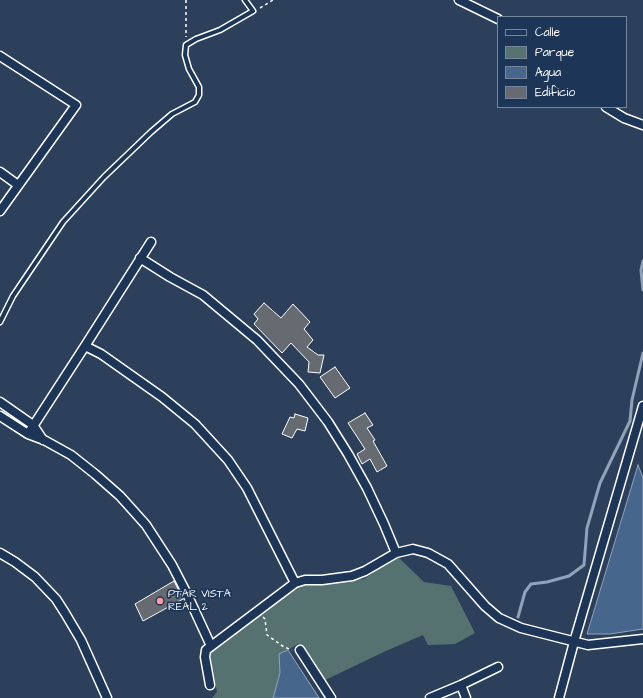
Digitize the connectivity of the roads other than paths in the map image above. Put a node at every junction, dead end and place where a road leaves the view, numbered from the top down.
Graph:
1 (245, 0) edge
2 (459, 0) edge
3 (497, 19) edge
4 (0, 56) edge
5 (608, 108) edge
6 (643, 125) edge
7 (0, 172) edge
8 (18, 185) junction
9 (0, 211) edge
10 (151, 242) dead end
11 (140, 258) junction
12 (0, 322) edge
13 (85, 346) junction
14 (0, 402) edge
15 (643, 406) edge
16 (0, 416) edge
17 (33, 425) junction
18 (28, 434) junction
19 (44, 440) junction
20 (0, 553) edge
21 (396, 553) junction
22 (295, 583) junction
23 (643, 639) edge
24 (574, 642) junction
25 (211, 646) junction
26 (300, 650) road end
27 (498, 667) dead end
28 (210, 685) dead end
29 (461, 685) junction
30 (107, 698) edge
31 (330, 698) edge
32 (430, 698) edge
33 (466, 698) edge
34 (559, 698) edge

1 - 12 lane
2 - 3 street
4 - 8 street
5 - 6 street
7 - 8 street
8 - 9 street
10 - 11 street
11 - 13 street
11 - 21 street
13 - 17 street
13 - 22 street
14 - 17 street
15 - 24 street
16 - 18 street
17 - 18 street
17 - 19 street
18 - 19 street
19 - 25 street
20 - 30 street
21 - 22 street
21 - 24 street
22 - 25 street
23 - 24 street
24 - 34 street
25 - 28 street
26 - 31 street
27 - 29 street
29 - 32 street
29 - 33 street

